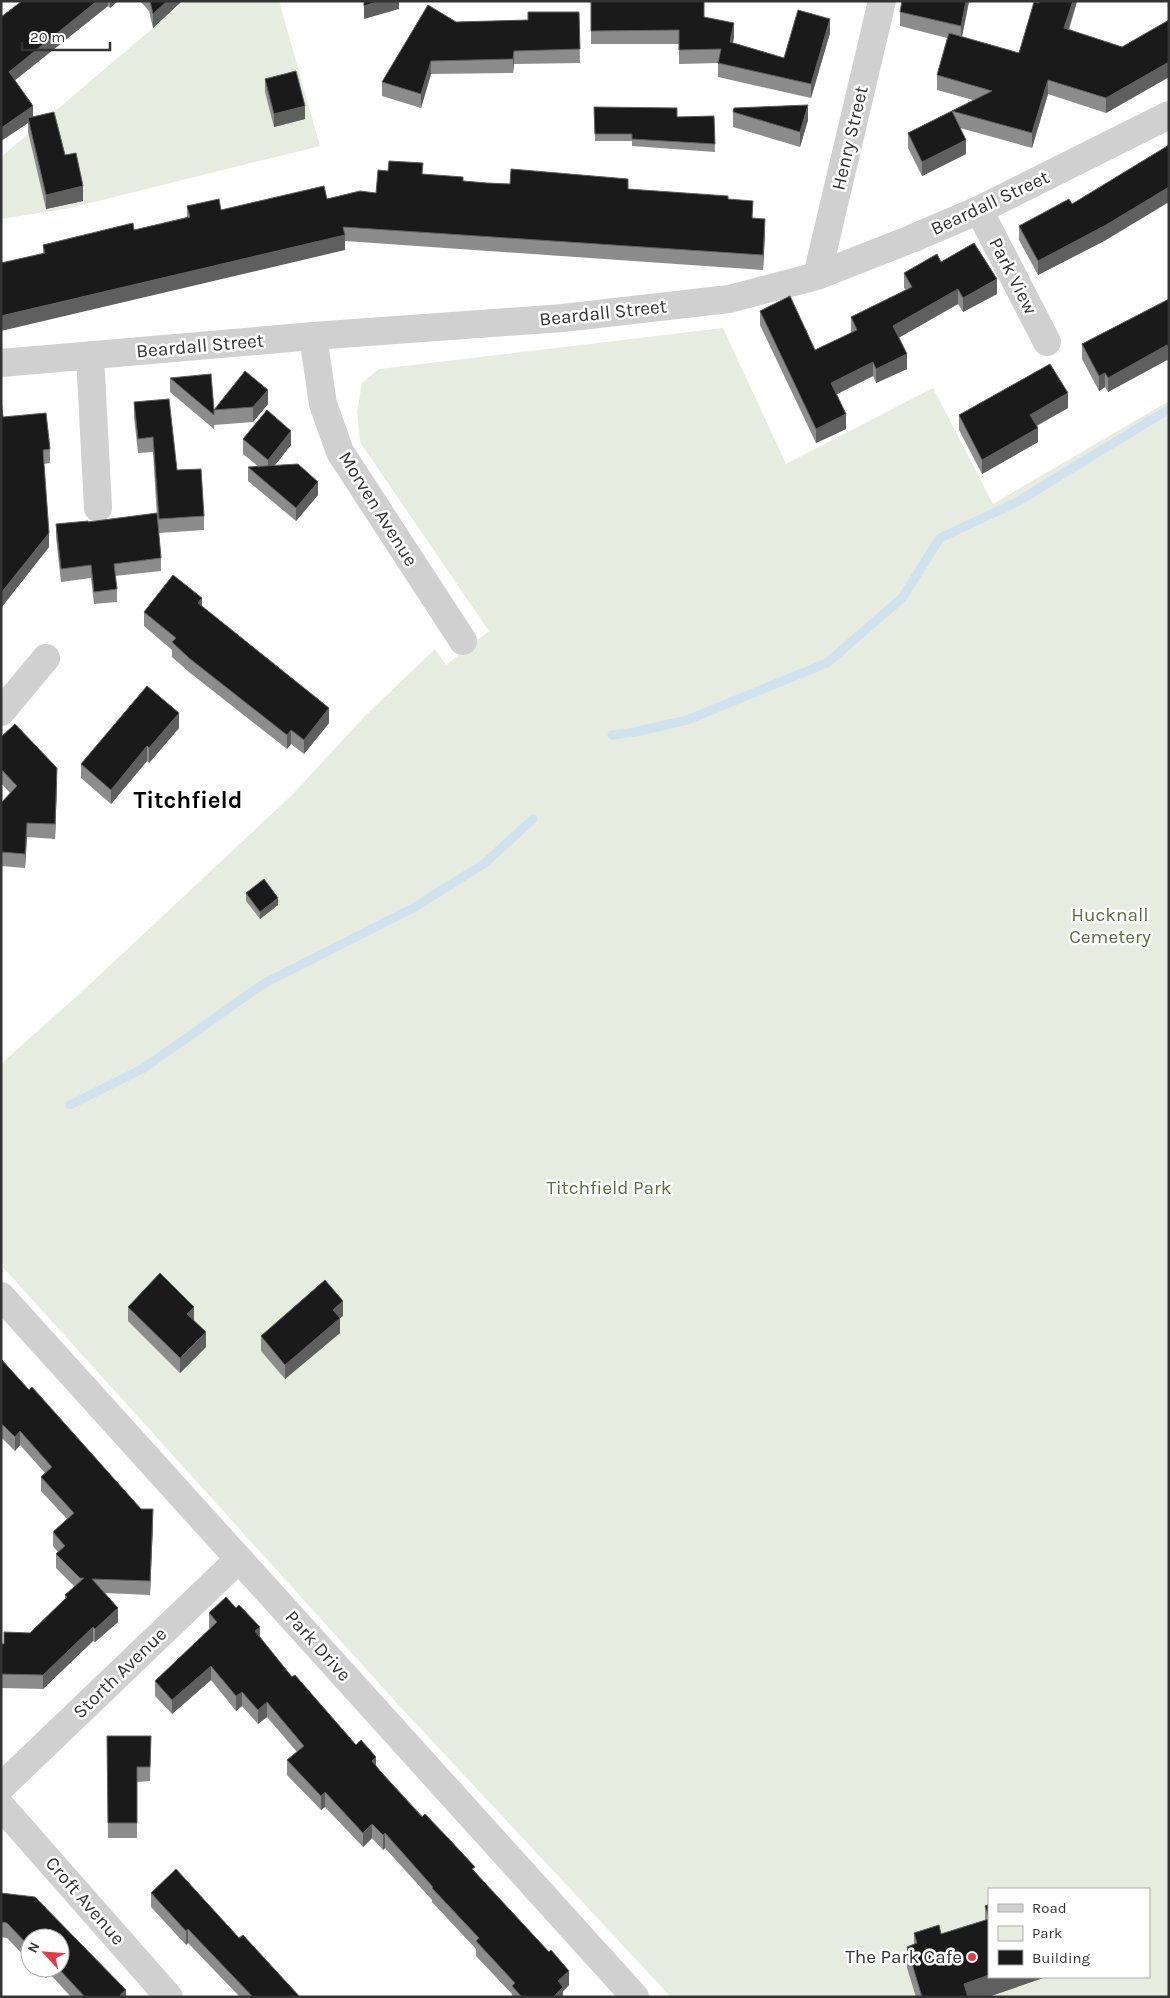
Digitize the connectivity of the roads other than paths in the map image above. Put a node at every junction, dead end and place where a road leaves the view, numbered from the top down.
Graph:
1 (878, 2) edge
2 (1169, 115) edge
3 (979, 210) junction
4 (817, 276) junction
5 (313, 336) junction
6 (1046, 342) dead end
7 (90, 355) junction
8 (1, 363) edge
9 (98, 508) dead end
10 (463, 641) dead end
11 (46, 658) dead end
12 (1, 712) edge
13 (1, 1296) edge
14 (239, 1559) junction
15 (1, 1786) edge
16 (1, 1806) edge
17 (169, 1997) edge
18 (635, 1997) edge

1 - 4 street, Henry Street
2 - 3 street, Beardall Street
3 - 4 street, Beardall Street
3 - 6 street, Park View
4 - 5 street, Beardall Street
5 - 7 street, Beardall Street
5 - 10 street, Morven Avenue
7 - 8 street, Beardall Street
7 - 9 street
11 - 12 street
13 - 14 street, Park Drive
14 - 15 street, Storth Avenue
14 - 18 street, Park Drive
16 - 17 street, Croft Avenue

